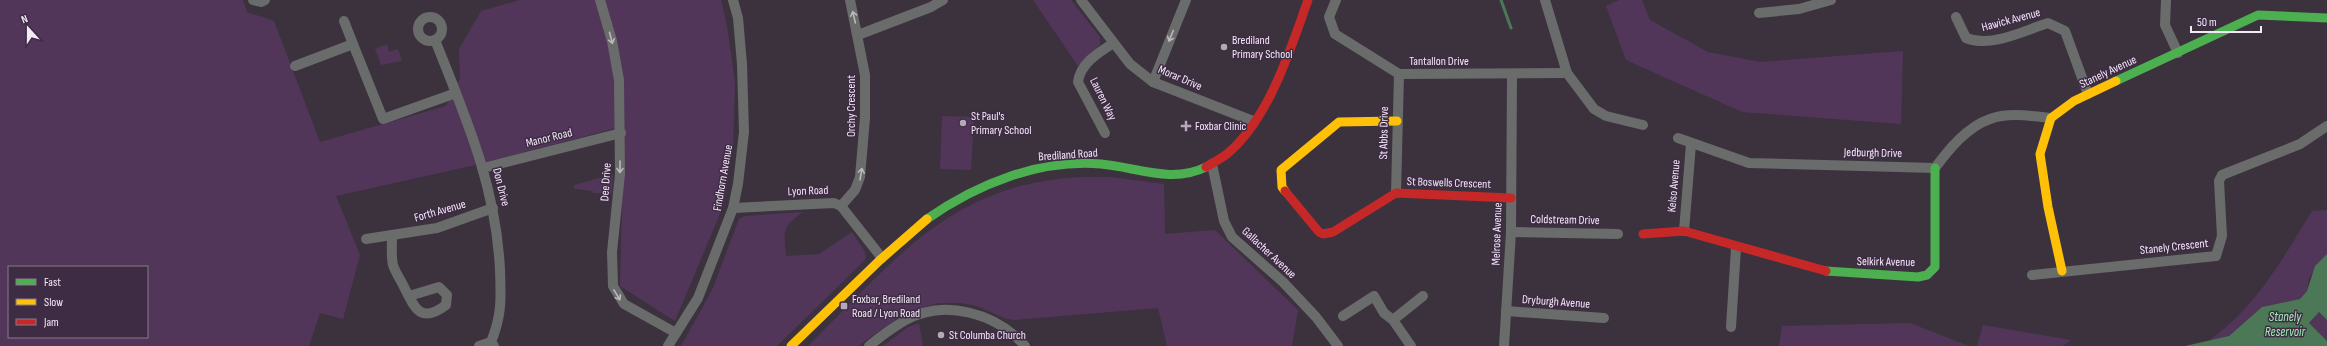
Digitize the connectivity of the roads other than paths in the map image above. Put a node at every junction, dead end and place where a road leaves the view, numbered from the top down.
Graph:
1 (252, 0) edge
2 (265, 0) edge
3 (600, 0) edge
4 (733, 0) edge
5 (850, 0) edge
6 (943, 0) edge
7 (1081, 0) edge
8 (1186, 0) edge
9 (1308, 0) edge
10 (1336, 0) edge
11 (1545, 0) edge
12 (1831, 0) edge
13 (2166, 0) edge
14 (1759, 13) dead end
15 (1956, 17) dead end
16 (2327, 18) edge
17 (344, 21) dead end
18 (858, 35) junction
19 (435, 40) dead end
20 (353, 44) junction
21 (1112, 44) junction
22 (2178, 53) junction
23 (295, 66) dead end
24 (1567, 73) junction
25 (1399, 74) junction
26 (1512, 74) junction
27 (1153, 82) junction
28 (456, 93) junction
29 (2088, 94) junction
30 (2051, 118) junction
31 (1253, 121) junction
32 (1397, 121) junction
33 (1643, 125) dead end
34 (2327, 126) edge
35 (1105, 133) dead end
36 (621, 134) junction
37 (1678, 138) dead end
38 (1691, 144) junction
39 (1212, 164) junction
40 (483, 168) junction
41 (1935, 168) junction
42 (1396, 193) junction
43 (1510, 198) junction
44 (841, 206) junction
45 (494, 208) junction
46 (733, 208) junction
47 (1684, 231) junction
48 (1511, 232) junction
49 (1618, 234) dead end
50 (1643, 234) dead end
51 (392, 237) junction
52 (366, 239) dead end
53 (1736, 248) junction
54 (882, 258) junction
55 (2062, 271) junction
56 (2032, 275) dead end
57 (408, 296) dead end
58 (1424, 296) dead end
59 (1506, 311) junction
60 (1343, 316) dead end
61 (1604, 318) dead end
62 (1393, 320) junction
63 (1731, 327) dead end
64 (676, 333) junction
65 (492, 344) edge
66 (1406, 344) edge
67 (479, 346) edge
68 (668, 346) edge
69 (790, 346) edge
70 (869, 346) edge
71 (1025, 346) edge
72 (1338, 346) edge
73 (1504, 346) edge

1 - 2 street
3 -> 36 street, Dee Drive
4 - 46 street, Findhorn Avenue
18 -> 5 street, Orchy Crescent
6 - 18 street
7 - 21 street, Morar Drive
8 -> 27 street
9 - 31 street, Brediland Road
10 - 25 street, Tantallon Drive
11 - 24 street
12 - 14 street
13 - 22 street
15 - 29 street, Hawick Avenue
16 - 22 street, Stanely Avenue
17 - 20 street
44 -> 18 street, Orchy Crescent
19 - 28 street, Don Drive
20 - 23 street
20 - 28 street
21 - 27 street, Morar Drive
21 - 35 street, Lauren Way
22 - 29 street, Stanely Avenue
24 - 26 street, Tantallon Drive
24 - 33 street
25 - 26 street, Tantallon Drive
25 - 32 street, St Abbs Drive
26 - 43 street, Melrose Avenue
27 - 31 street, Morar Drive
28 - 40 street, Don Drive
29 - 30 street, Stanely Avenue
30 - 41 street
30 - 55 street
31 - 39 street, Brediland Road
32 - 42 street, St Abbs Drive
32 - 42 street, St Boswells Crescent
34 - 55 street, Stanely Crescent
36 - 40 street, Manor Road
36 -> 64 street, Dee Drive
37 - 38 street, Jedburgh Drive
38 - 41 street, Jedburgh Drive
38 - 47 street, Kelso Avenue
39 - 54 street, Brediland Road
39 - 72 street, Gallacher Avenue
40 - 45 street, Don Drive
41 - 53 street, Selkirk Avenue
42 - 43 street, St Boswells Crescent
43 - 48 street, Melrose Avenue
44 - 46 street, Lyon Road
44 - 54 street, Lyon Road
45 - 51 street, Forth Avenue
45 - 65 street, Don Drive
46 - 64 street, Findhorn Avenue
47 - 50 street, Selkirk Avenue
47 - 53 street, Selkirk Avenue
48 - 49 street, Coldstream Drive
48 - 59 street, Melrose Avenue
51 - 52 street, Forth Avenue
51 - 57 street
53 - 63 street
54 - 69 street, Brediland Road
55 - 56 street, Stanely Crescent
58 - 62 street
59 - 61 street, Dryburgh Avenue
59 - 73 street, Melrose Avenue
60 - 62 street
62 - 66 street
64 - 68 street, Findhorn Avenue
65 - 67 street
70 - 71 street

